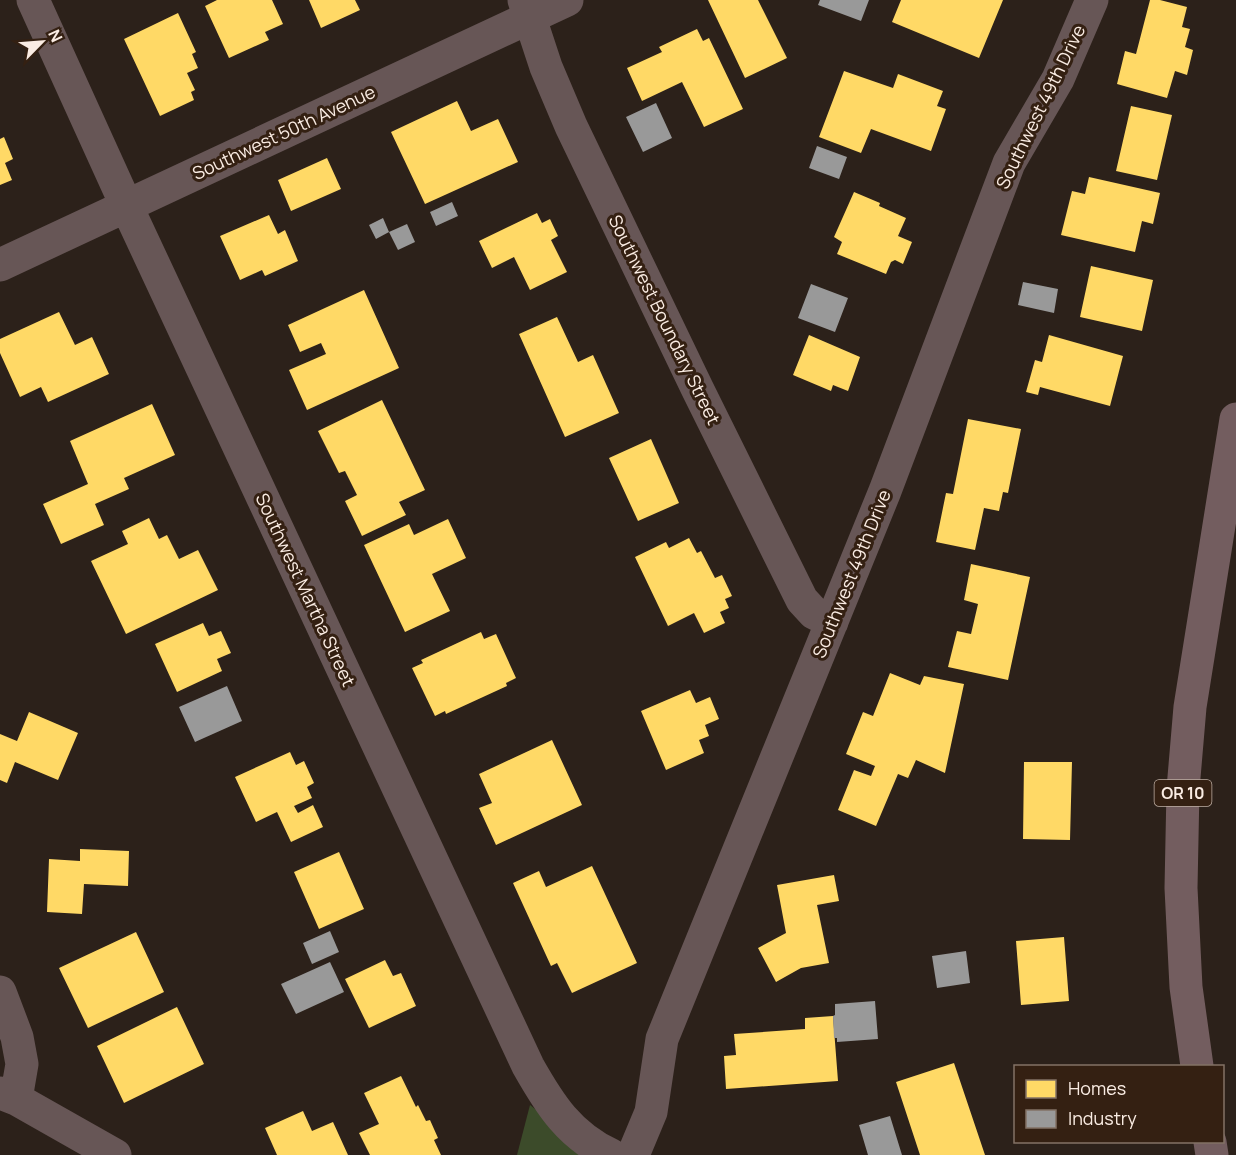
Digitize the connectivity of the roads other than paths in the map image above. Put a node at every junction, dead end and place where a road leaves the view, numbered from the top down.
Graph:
1 (33, 0) edge
2 (567, 0) edge
3 (1092, 0) edge
4 (527, 9) edge
5 (127, 207) junction
6 (0, 265) edge
7 (1236, 419) edge
8 (832, 622) junction
9 (0, 993) edge
10 (1197, 1065) edge
11 (8, 1096) edge
12 (115, 1155) edge
13 (611, 1155) edge
14 (633, 1155) edge

1 - 5 street, Southwest Martha Street
2 - 4 street, Southwest 50th Avenue
3 - 8 street, Southwest 49th Drive
4 - 5 street, Southwest 50th Avenue
4 - 8 street, Southwest Boundary Street
5 - 6 street, Southwest 50th Avenue
5 - 13 street, Southwest Martha Street
7 - 10 main road, OR 10
8 - 14 street, Southwest 49th Drive
9 - 11 street
11 - 12 street

